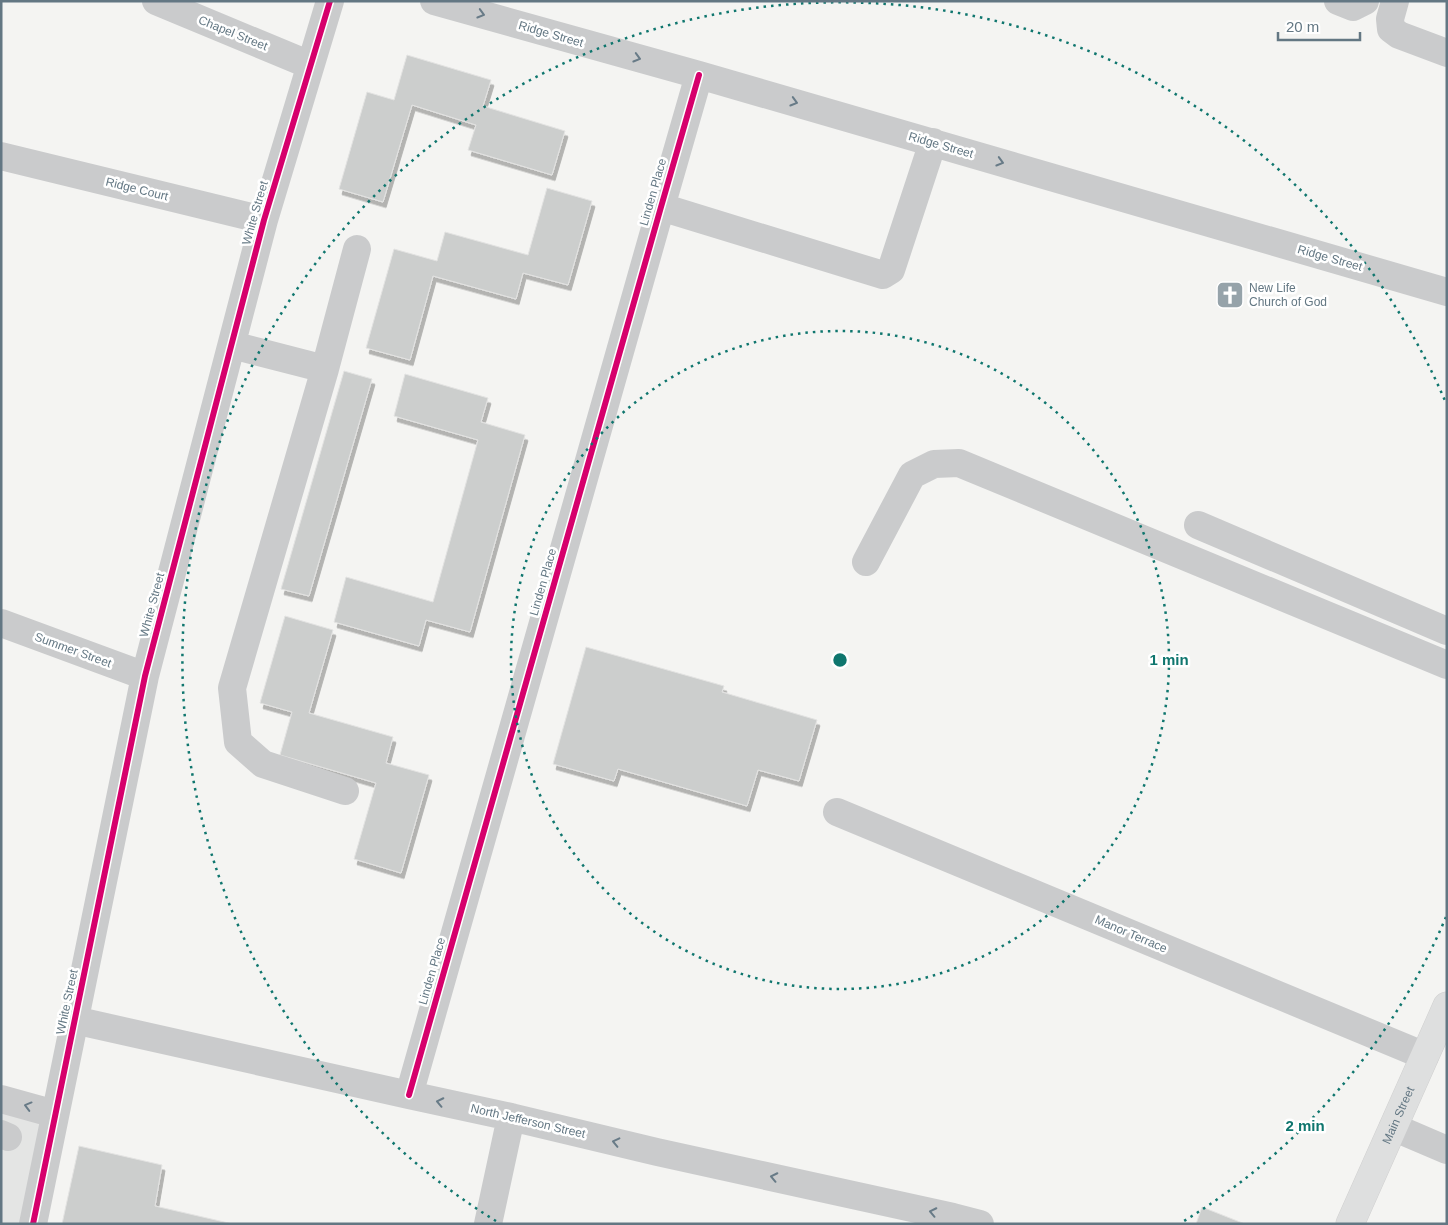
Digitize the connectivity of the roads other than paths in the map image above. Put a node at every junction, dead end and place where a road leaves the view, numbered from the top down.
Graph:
1 (156, 1) edge
2 (330, 1) edge
3 (434, 1) edge
4 (1338, 1) edge
5 (1365, 1) edge
6 (1395, 1) edge
7 (1447, 53) edge
8 (310, 65) junction
9 (700, 75) junction
10 (933, 142) junction
11 (5, 158) edge
12 (661, 207) junction
13 (264, 220) junction
14 (358, 248) dead end
15 (1447, 292) edge
16 (232, 345) junction
17 (326, 370) junction
18 (1198, 525) dead end
19 (866, 562) dead end
20 (1, 623) edge
21 (1447, 631) edge
22 (1447, 665) edge
23 (145, 676) junction
24 (345, 791) dead end
25 (837, 812) dead end
26 (1447, 1006) edge
27 (74, 1020) junction
28 (1425, 1056) junction
29 (409, 1095) junction
30 (1, 1099) edge
31 (55, 1114) junction
32 (511, 1117) junction
33 (1393, 1127) junction
34 (1447, 1150) edge
35 (33, 1224) edge
36 (488, 1224) edge
37 (980, 1224) edge
38 (1350, 1224) edge

1 - 8 street, Chapel Street
2 - 8 street, White Street
3 -> 9 street, Ridge Street
4 - 5 street
6 - 7 street
8 - 13 street, White Street
9 -> 10 street, Ridge Street
9 - 12 street, Linden Place
10 - 12 street
10 -> 15 street, Ridge Street
11 - 13 street, Ridge Court
12 - 29 street, Linden Place
13 - 16 street, White Street
14 - 17 street
16 - 17 street
16 - 23 street, White Street
17 - 24 street
18 - 21 street
19 - 22 street
20 - 23 street, Summer Street
23 - 27 street, White Street
25 - 28 street, Manor Terrace
26 - 28 main road, Main Street
27 - 29 street, North Jefferson Street
27 - 31 street, White Street
28 - 33 main road, Main Street
32 -> 29 street, North Jefferson Street
31 -> 30 street
31 - 35 street, White Street
32 - 36 street
37 -> 32 street, North Jefferson Street
33 - 34 street
33 - 38 main road, Main Street

